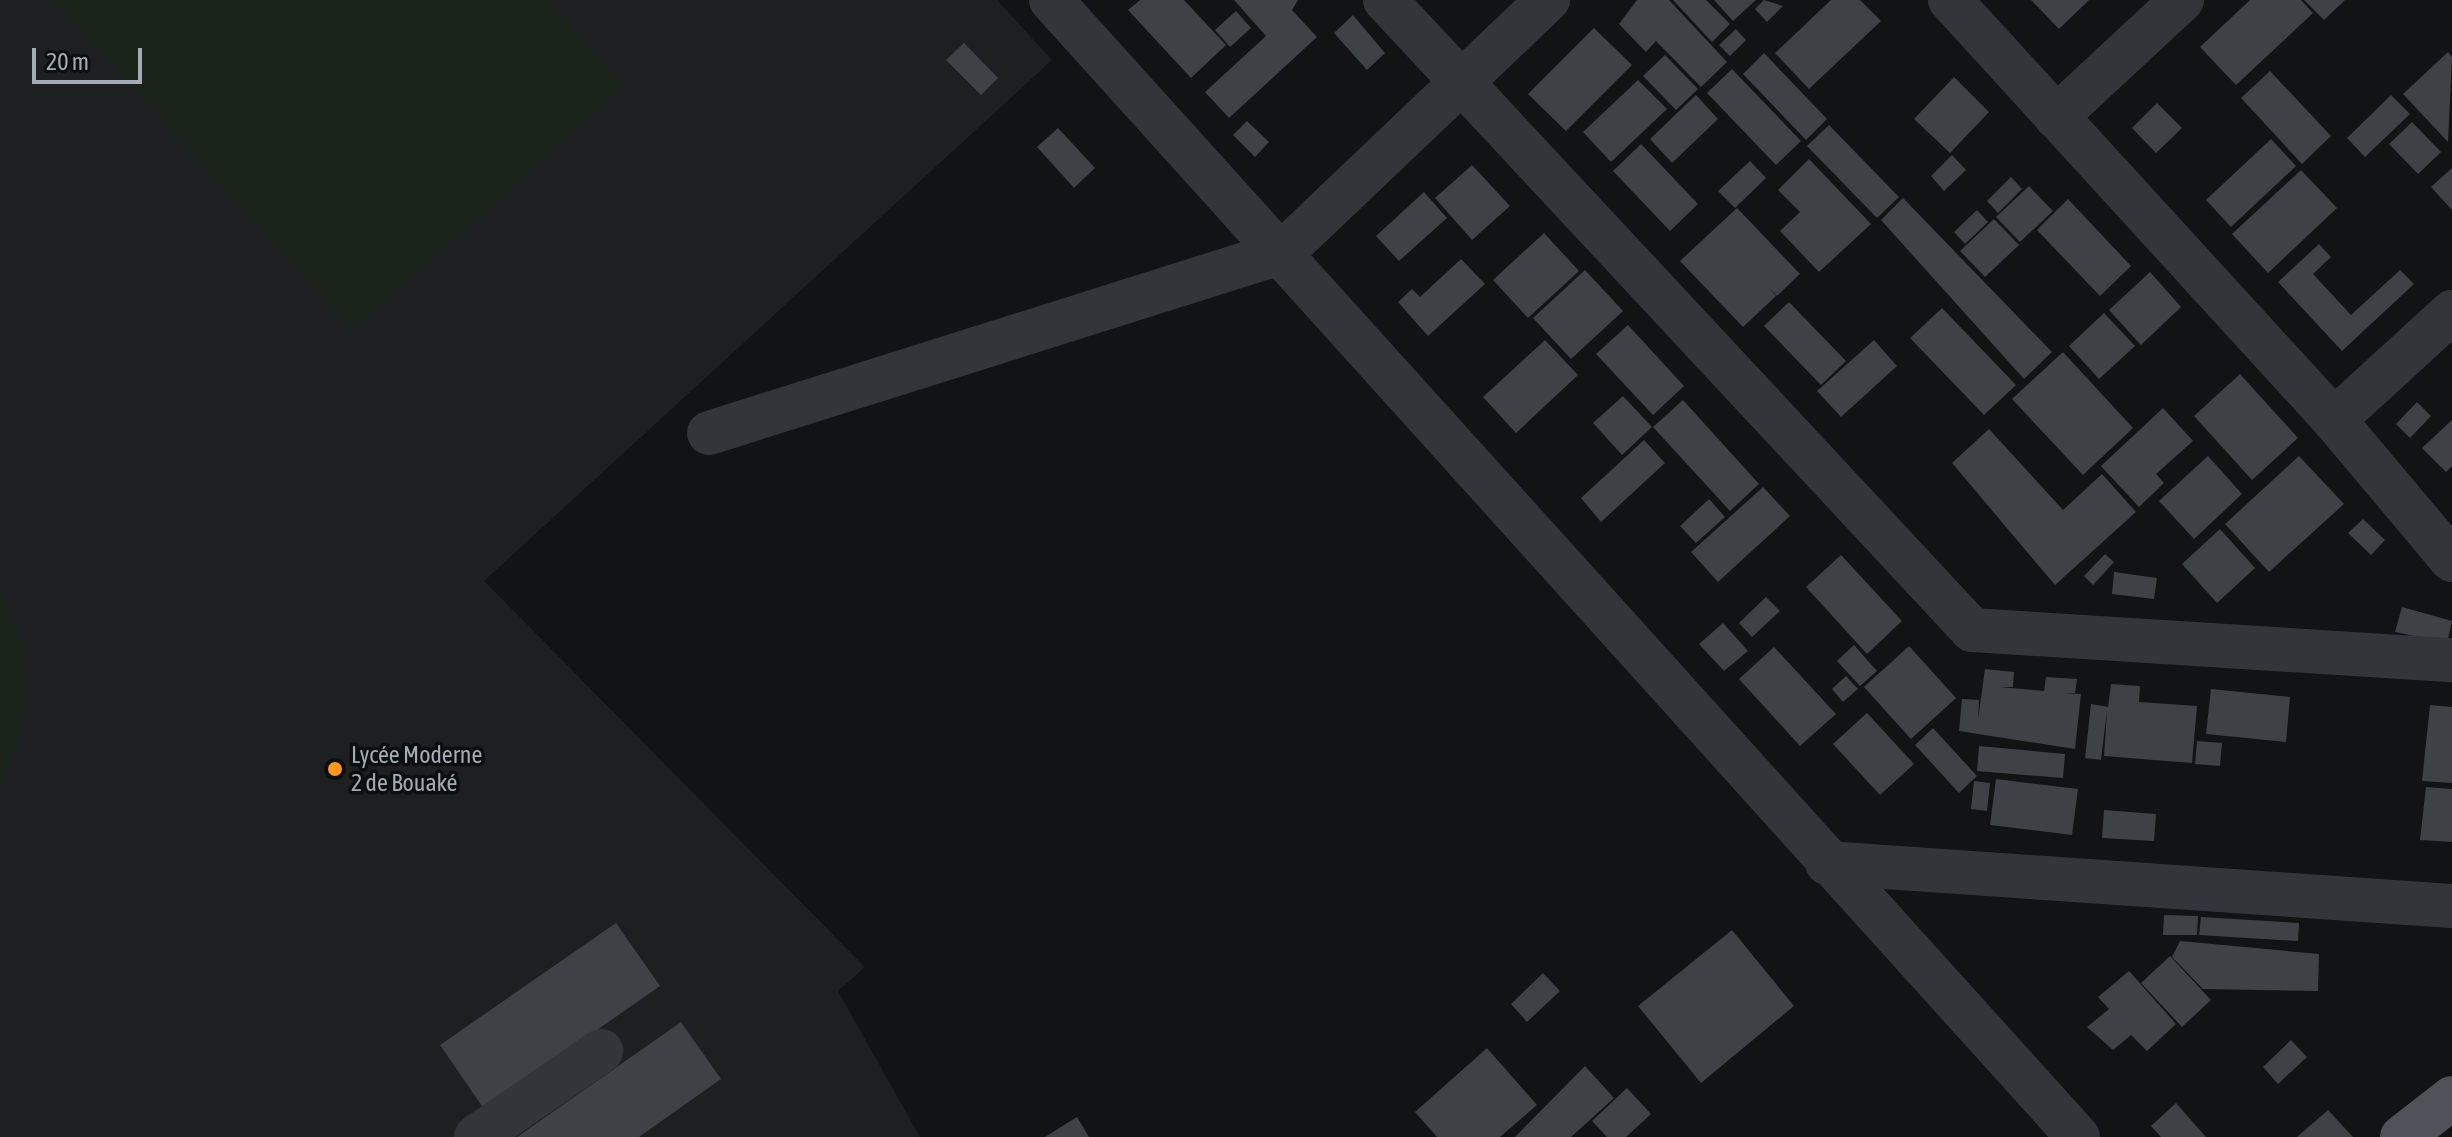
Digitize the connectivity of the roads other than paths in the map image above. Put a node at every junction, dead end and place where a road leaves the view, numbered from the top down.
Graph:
1 (1051, 0) edge
2 (1385, 0) edge
3 (1548, 0) edge
4 (1950, 0) edge
5 (2182, 0) edge
6 (1462, 85) junction
7 (2056, 117) junction
8 (1283, 252) junction
9 (2452, 312) edge
10 (2334, 420) junction
11 (709, 433) dead end
12 (2452, 560) edge
13 (2452, 660) edge
14 (1827, 863) junction
15 (2452, 906) edge
16 (601, 1051) dead end
17 (2452, 1098) edge
18 (476, 1137) edge
19 (2078, 1137) edge
20 (2402, 1137) edge

1 - 8 street
2 - 6 street
3 - 6 street
4 - 7 street
5 - 7 street
6 - 8 street
6 - 13 street
7 - 10 street
8 - 11 street
8 - 14 street
9 - 10 street
10 - 12 street
14 - 15 street
14 - 19 street
16 - 18 street
17 - 20 main road

